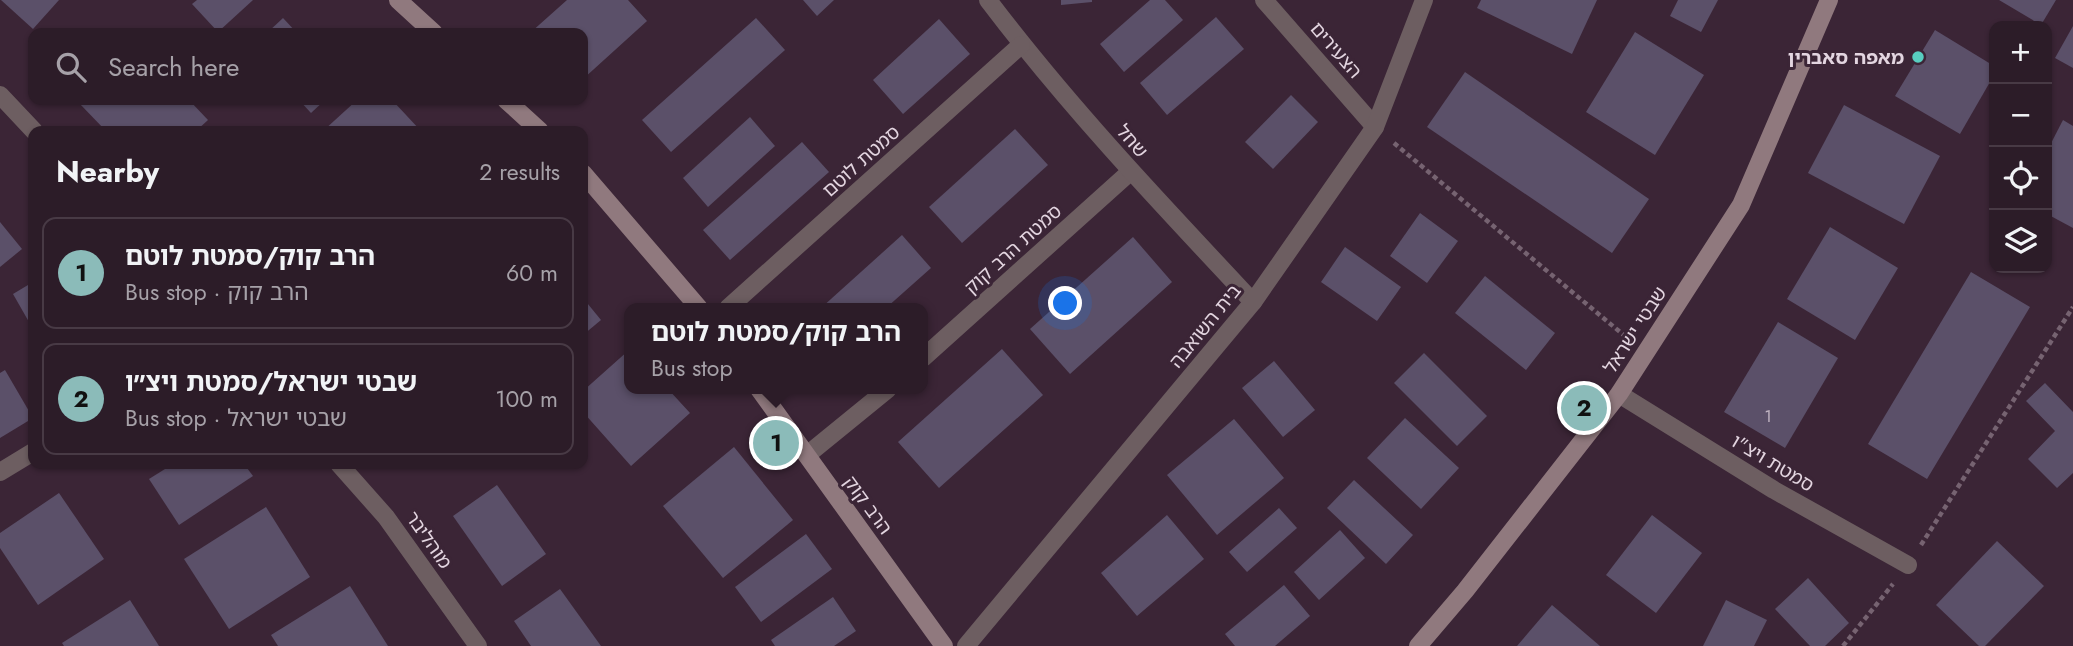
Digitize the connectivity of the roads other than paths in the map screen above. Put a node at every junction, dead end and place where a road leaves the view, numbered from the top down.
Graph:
1 (398, 0) edge
2 (988, 0) edge
3 (1264, 0) edge
4 (1424, 0) edge
5 (1829, 0) edge
6 (429, 28) edge
7 (1021, 45) junction
8 (0, 96) edge
9 (511, 105) edge
10 (29, 126) edge
11 (535, 126) edge
12 (1375, 127) junction
13 (1130, 172) junction
14 (588, 179) edge
15 (1253, 302) junction
16 (695, 303) edge
17 (734, 303) edge
18 (928, 354) edge
19 (763, 394) edge
20 (882, 394) edge
21 (1619, 394) junction
22 (28, 455) edge
23 (807, 455) junction
24 (343, 469) edge
25 (0, 472) edge
26 (1908, 565) road end
27 (478, 646) edge
28 (944, 646) edge
29 (967, 646) edge
30 (1418, 646) edge

1 - 6 street
2 - 7 street, שחל
3 - 12 street, הצעירים
4 - 12 street, בית השואבה
5 - 21 street, שבטי ישראל
7 - 13 street, שחל
7 - 17 street, סמטת לוטם
8 - 10 street
9 - 11 street
12 - 15 street, בית השואבה
13 - 15 street, שחל
13 - 18 street, סמטת הרב קוק
14 - 16 street
15 - 29 street, בית השואבה
19 - 23 street, הרב קוק
20 - 23 street
21 - 26 street, סמטת ויצ"ו
21 - 30 street, שבטי ישראל
22 - 25 street
23 - 28 street, הרב קוק
24 - 27 street, מוהליבר

